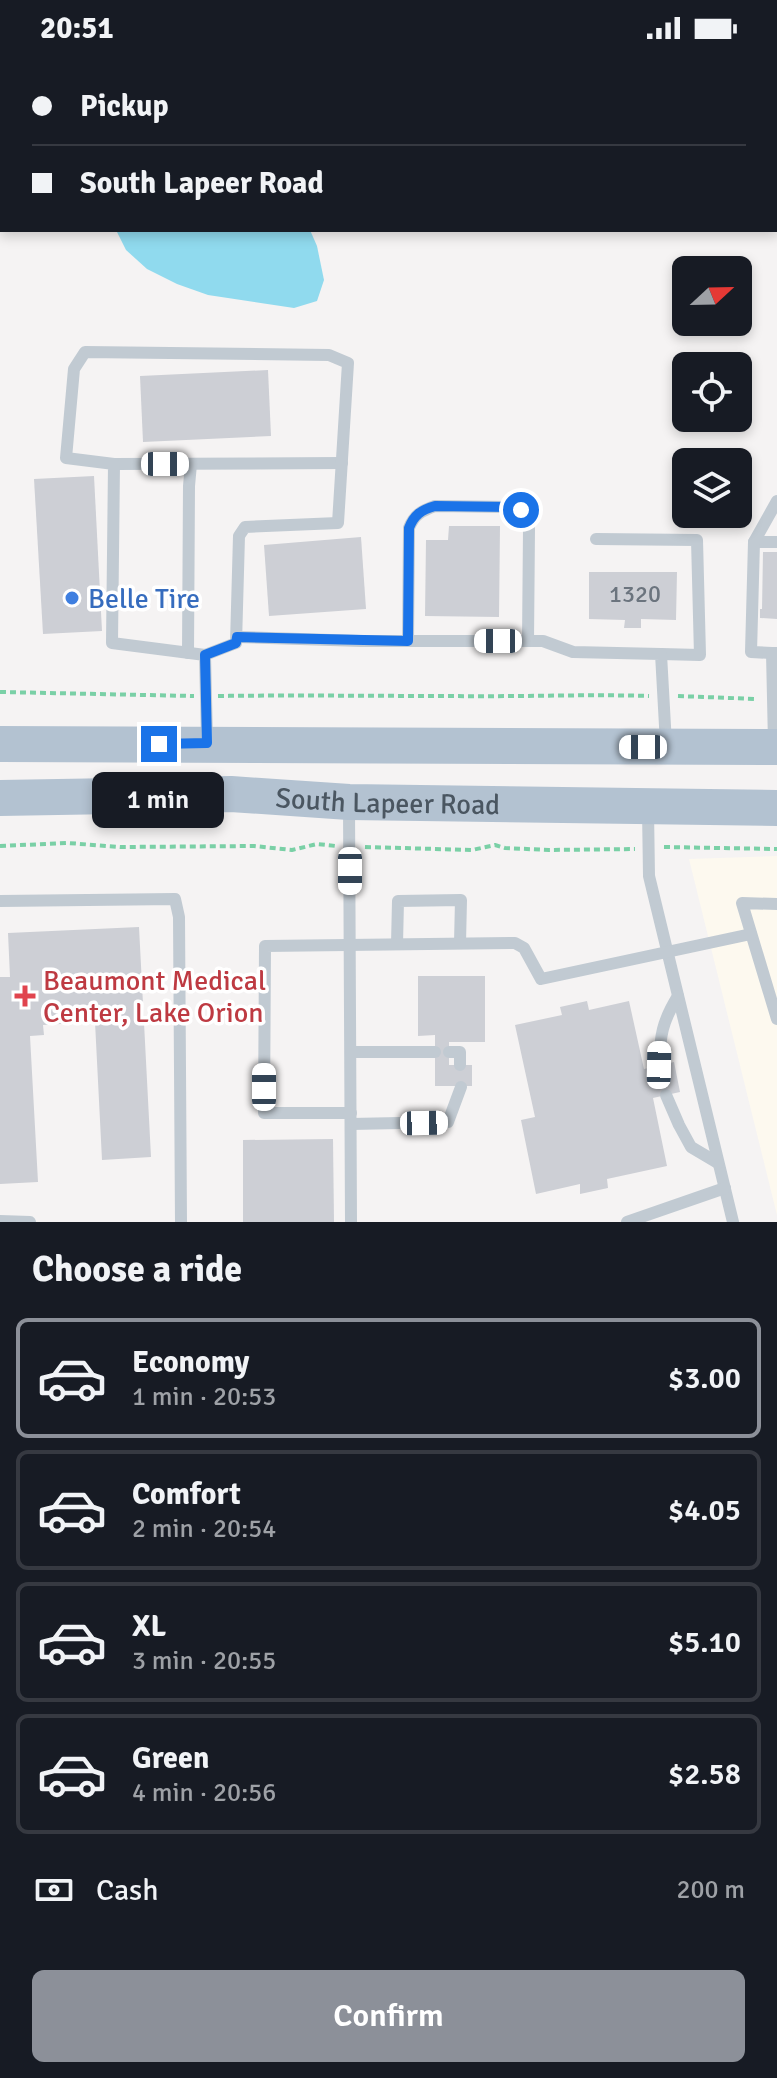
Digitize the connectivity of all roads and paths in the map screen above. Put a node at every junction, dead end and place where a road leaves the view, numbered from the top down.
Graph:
1 (342, 463) junction
2 (114, 464) junction
3 (191, 464) junction
4 (777, 501) edge
5 (596, 539) dead end
6 (754, 542) junction
7 (777, 542) edge
8 (237, 637) junction
9 (408, 641) junction
10 (528, 641) junction
11 (188, 653) junction
12 (774, 653) edge
13 (661, 654) junction
14 (205, 655) junction
15 (0, 692) edge
16 (206, 696) junction
17 (664, 696) junction
18 (773, 700) junction
19 (207, 743) junction
20 (0, 744) edge
21 (111, 744) junction
22 (262, 746) junction
23 (667, 747) junction
24 (776, 747) edge
25 (231, 794) junction
26 (109, 797) junction
27 (0, 798) edge
28 (349, 802) junction
29 (648, 806) junction
30 (777, 808) edge
31 (0, 846) edge
32 (350, 847) junction
33 (649, 848) junction
34 (777, 849) edge
35 (0, 901) edge
36 (777, 904) edge
37 (751, 934) junction
38 (460, 943) junction
39 (351, 944) junction
40 (397, 944) junction
41 (668, 953) junction
42 (678, 996) junction
43 (777, 1019) edge
44 (351, 1052) junction
45 (435, 1052) dead end
46 (449, 1052) dead end
47 (460, 1065) dead end
48 (659, 1065) dead end
49 (461, 1087) dead end
50 (666, 1095) dead end
51 (351, 1118) junction
52 (718, 1163) junction
53 (725, 1188) junction
54 (0, 1221) edge
55 (30, 1222) edge
56 (181, 1222) edge
57 (351, 1222) edge
58 (627, 1222) edge
59 (733, 1222) edge

1 - 2 lane
1 - 3 lane
1 - 8 lane
2 - 3 lane
2 - 11 lane
3 - 11 lane
4 - 6 lane
5 - 13 lane
6 - 7 lane
6 - 12 lane
8 - 9 lane
8 - 14 lane
9 - 10 lane
9 - 10 lane
10 - 13 lane
11 - 14 lane
12 - 18 lane
13 - 17 lane
14 - 16 lane
15 - 16 path
16 - 17 path
16 - 19 lane
17 - 18 path
17 - 23 lane
18 - 24 lane
19 - 21 main road, South Lapeer Road
19 - 22 main road, South Lapeer Road
20 - 21 main road, South Lapeer Road
21 - 26 main road
22 - 23 main road, South Lapeer Road
22 - 25 main road
23 - 24 main road, South Lapeer Road
25 - 26 main road, South Lapeer Road
25 - 28 main road, South Lapeer Road
26 - 27 main road, South Lapeer Road
28 - 29 main road, South Lapeer Road
28 - 32 lane
29 - 30 main road, South Lapeer Road
29 - 33 lane
31 - 32 path
32 - 33 path
32 - 39 lane
33 - 34 path
33 - 41 lane
35 - 56 lane
36 - 37 lane
37 - 41 lane
37 - 43 lane
38 - 40 lane
38 - 40 lane
38 - 41 lane
39 - 40 lane
39 - 44 lane
39 - 51 lane
41 - 42 lane
42 - 48 lane
42 - 52 lane
44 - 45 lane
44 - 51 lane
46 - 47 lane
49 - 51 lane
50 - 52 lane
51 - 57 lane
52 - 53 lane
53 - 58 lane
53 - 59 lane
54 - 55 lane

